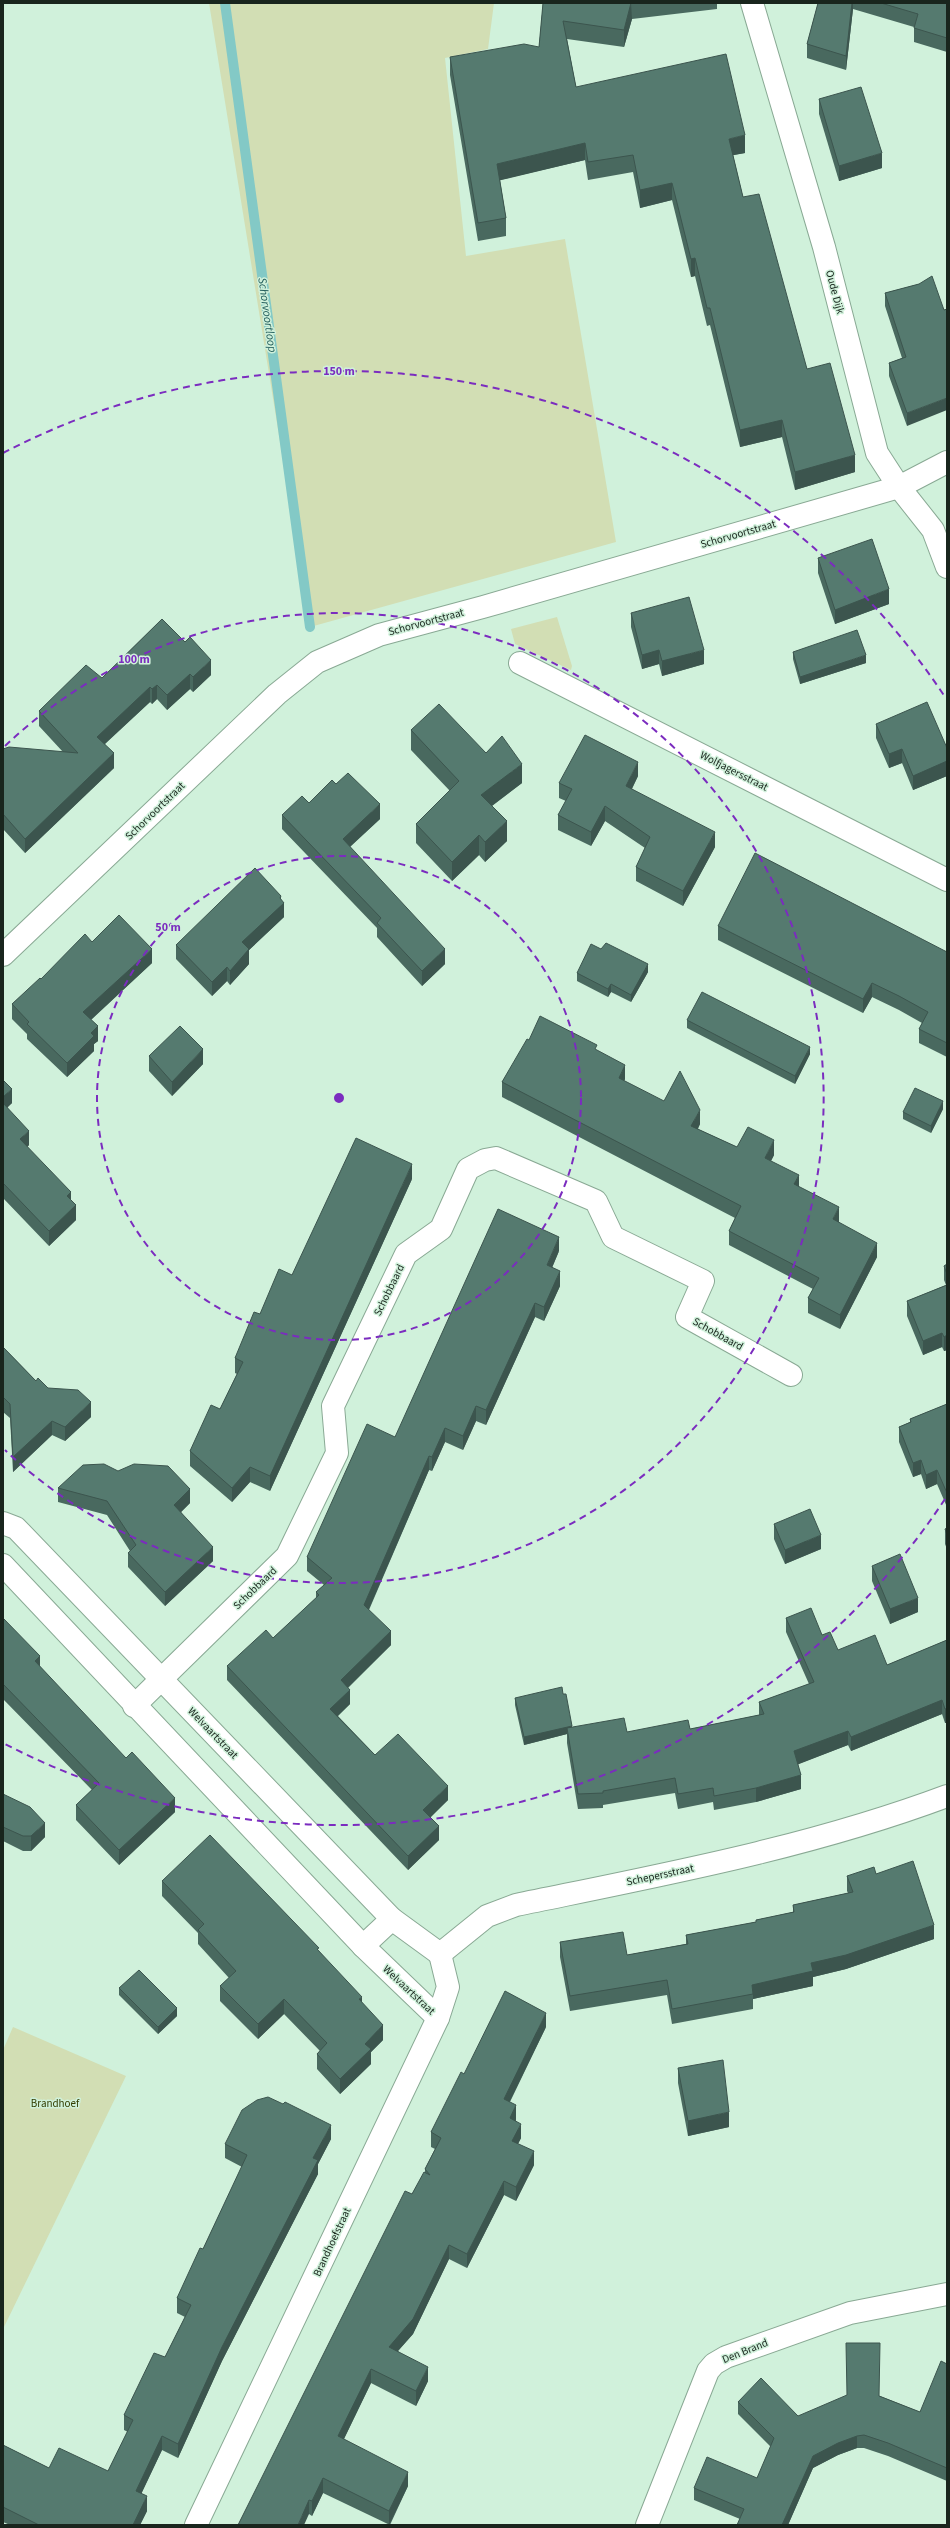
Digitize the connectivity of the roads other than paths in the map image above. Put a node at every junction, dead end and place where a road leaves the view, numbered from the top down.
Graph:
1 (752, 3) edge
2 (947, 462) edge
3 (899, 487) junction
4 (947, 567) edge
5 (520, 663) dead end
6 (947, 880) edge
7 (3, 956) edge
8 (791, 1375) dead end
9 (3, 1523) edge
10 (3, 1566) edge
11 (161, 1680) junction
12 (134, 1706) junction
13 (947, 1796) edge
14 (392, 1919) junction
15 (363, 1946) junction
16 (440, 1954) junction
17 (438, 2018) junction
18 (947, 2294) edge
19 (196, 2525) edge
20 (646, 2525) edge

1 - 3 street, Oude Dijk
2 - 3 street, Schorvoortstraat
3 - 4 street, Oude Dijk
3 - 7 street, Schorvoortstraat
5 - 6 street, Wolfjagersstraat
8 - 11 street, Schobbaard
9 - 11 street, Welvaartstraat
10 - 12 street, Welvaartstraat
11 - 12 street
11 - 14 street, Welvaartstraat
12 - 15 street, Welvaartstraat
13 - 16 street, Schepersstraat
14 - 15 street
14 - 16 street
15 - 17 street, Welvaartstraat
16 - 17 street, Brandhoefstraat
17 - 19 street, Brandhoefstraat
18 - 20 street, Den Brand

